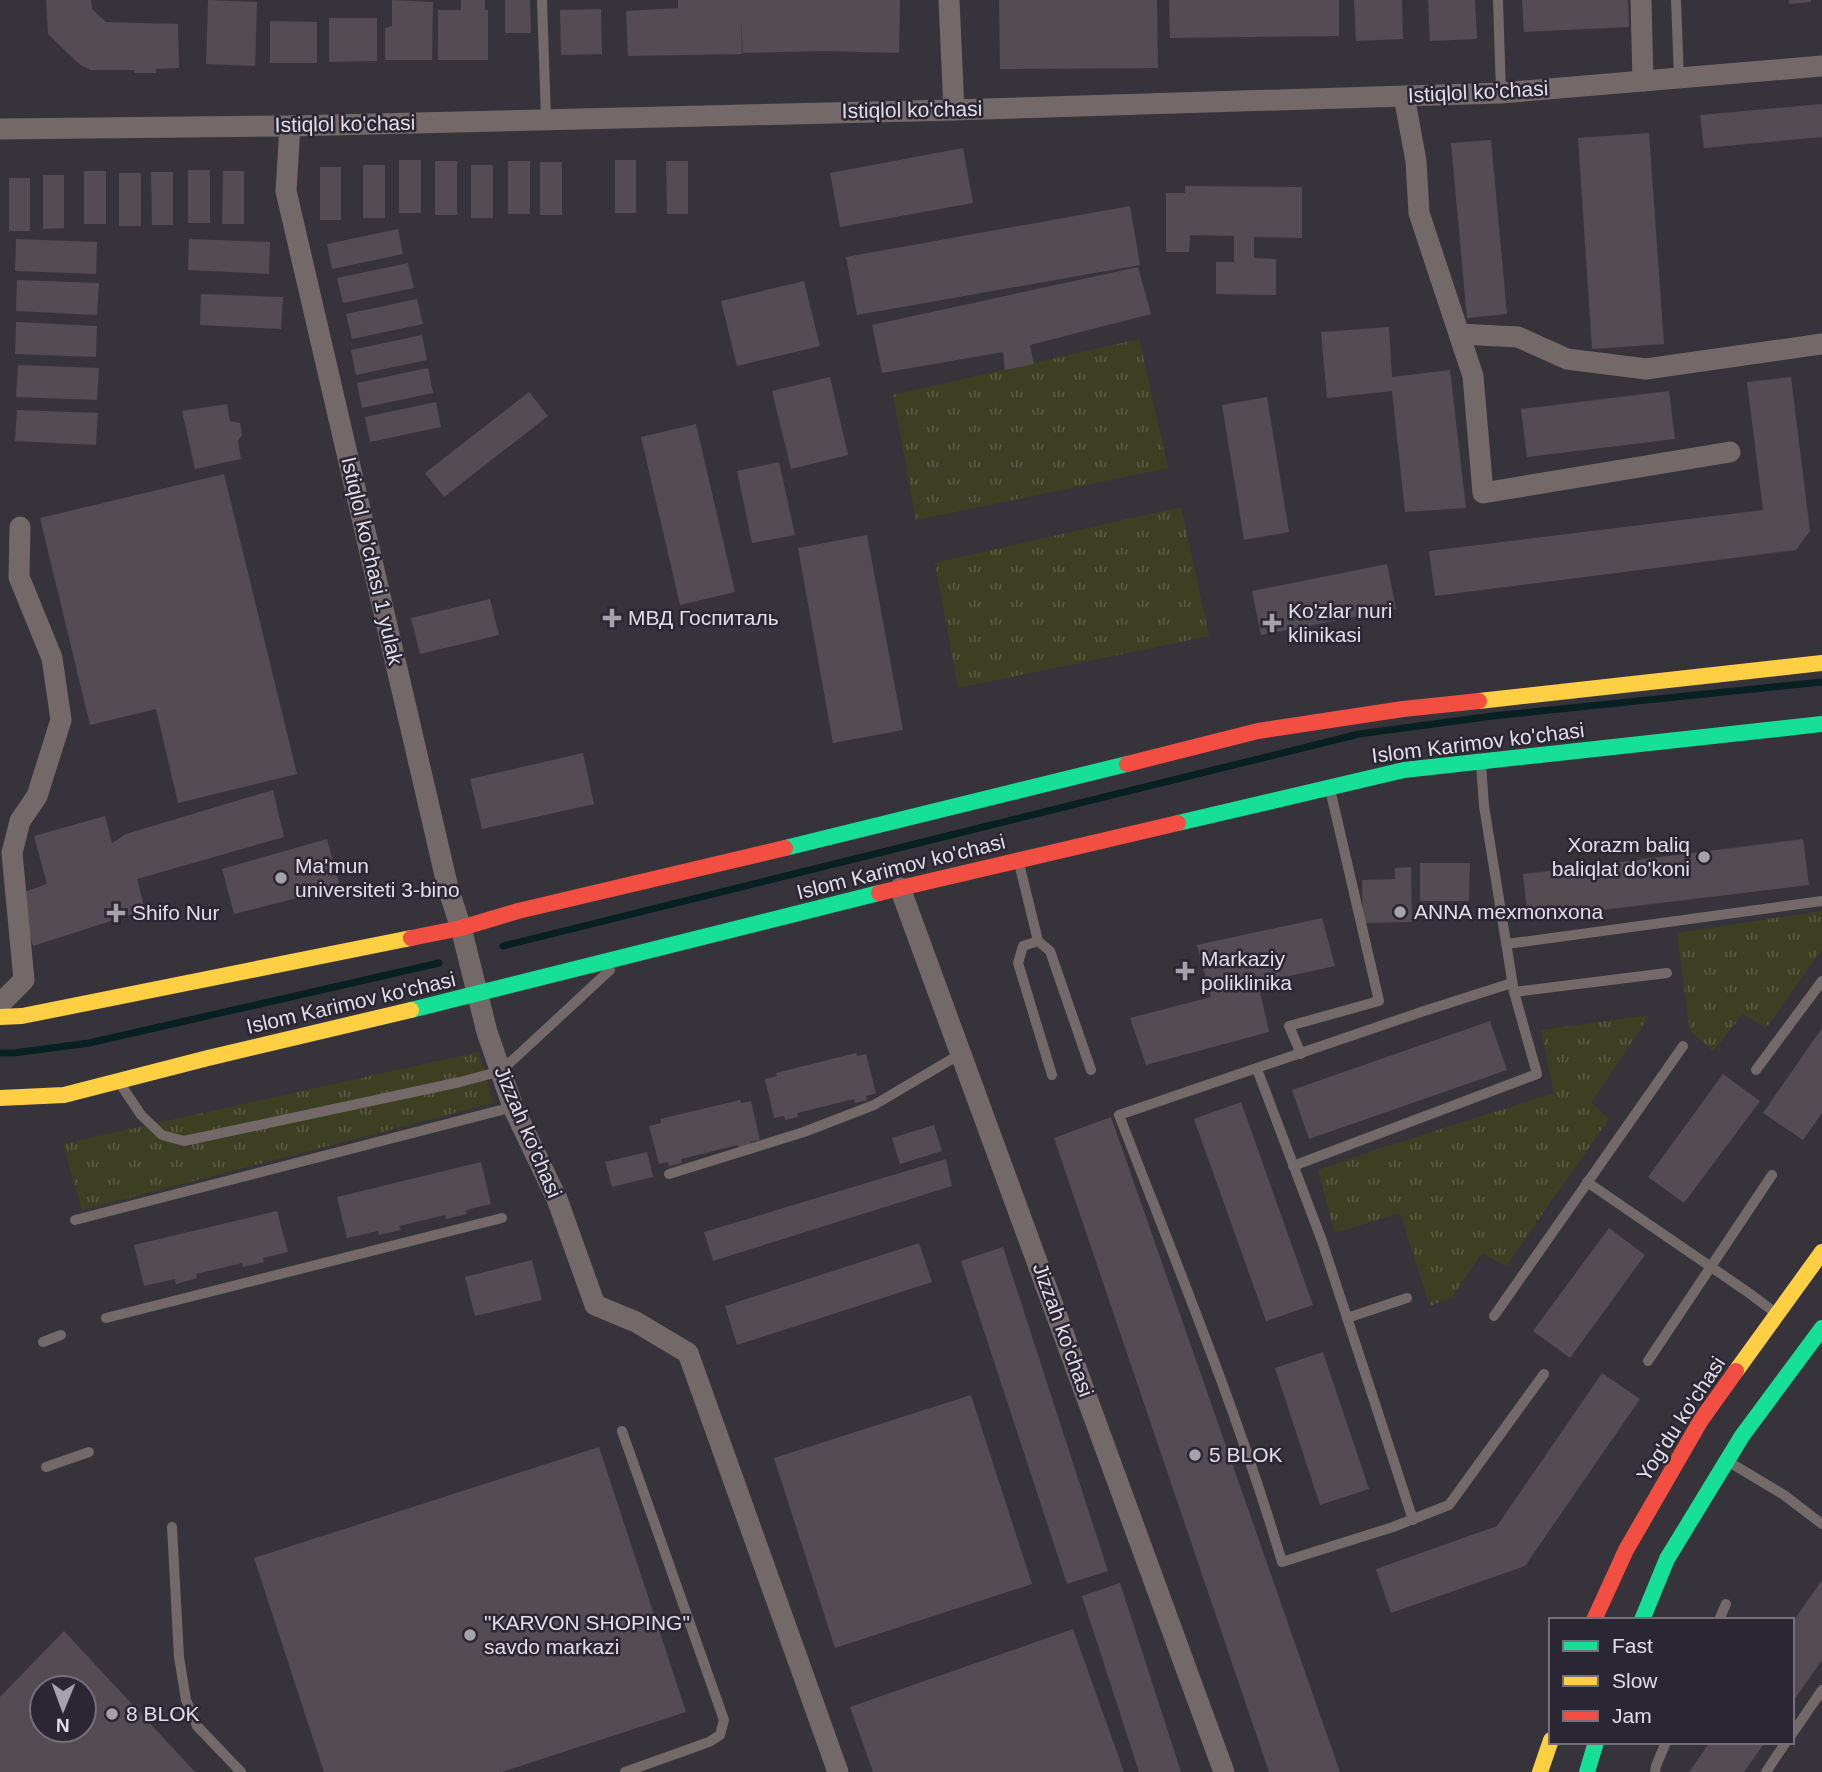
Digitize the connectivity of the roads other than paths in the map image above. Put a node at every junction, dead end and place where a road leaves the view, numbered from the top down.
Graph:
1 (542, 0) edge
2 (949, 0) edge
3 (1498, 0) edge
4 (1642, 0) edge
5 (1676, 0) edge
6 (1822, 66) edge
7 (1679, 79) junction
8 (1643, 81) junction
9 (1501, 93) junction
10 (1404, 96) junction
11 (954, 110) junction
12 (546, 119) junction
13 (290, 126) junction
14 (0, 129) edge
15 (1459, 334) junction
16 (1822, 344) edge
17 (1730, 452) dead end
18 (20, 527) dead end
19 (1822, 663) edge
20 (1822, 724) edge
21 (1480, 761) junction
22 (1330, 786) junction
23 (1019, 860) junction
24 (900, 888) junction
25 (1822, 901) edge
26 (461, 928) junction
27 (1038, 941) junction
28 (1507, 944) junction
29 (622, 958) junction
30 (1667, 972) dead end
31 (1822, 981) edge
32 (1513, 988) junction
33 (477, 995) junction
34 (0, 1004) edge
35 (0, 1017) edge
36 (1683, 1046) dead end
37 (962, 1053) junction
38 (1300, 1054) junction
39 (1257, 1069) junction
40 (1091, 1070) dead end
41 (1756, 1070) dead end
42 (500, 1071) junction
43 (1052, 1075) dead end
44 (118, 1082) junction
45 (0, 1098) edge
46 (513, 1108) junction
47 (1293, 1166) junction
48 (669, 1174) dead end
49 (1772, 1175) dead end
50 (1587, 1182) junction
51 (502, 1218) dead end
52 (75, 1220) dead end
53 (1822, 1252) edge
54 (1711, 1267) junction
55 (1407, 1298) dead end
56 (1777, 1314) junction
57 (1494, 1316) dead end
58 (106, 1318) dead end
59 (1347, 1318) junction
60 (1822, 1328) edge
61 (61, 1335) dead end
62 (43, 1342) dead end
63 (1648, 1361) dead end
64 (1544, 1374) dead end
65 (622, 1432) dead end
66 (89, 1452) dead end
67 (1727, 1461) junction
68 (46, 1466) dead end
69 (1413, 1520) junction
70 (1822, 1524) edge
71 (172, 1527) dead end
72 (1726, 1604) dead end
73 (1595, 1618) edge
74 (1643, 1618) edge
75 (1721, 1618) edge
76 (1822, 1690) edge
77 (1794, 1731) edge
78 (1550, 1744) edge
79 (1596, 1744) edge
80 (1665, 1744) edge
81 (1785, 1744) edge
82 (241, 1772) edge
83 (625, 1772) edge
84 (838, 1772) edge
85 (1224, 1772) edge
86 (1540, 1772) edge
87 (1587, 1772) edge
88 (1655, 1772) edge
89 (1766, 1772) edge

1 - 12 lane
2 - 11 street
3 - 9 lane
4 - 8 street
5 - 7 lane
6 - 7 street, Istiqlol ko'chasi
7 - 8 street, Istiqlol ko'chasi
8 - 9 street, Istiqlol ko'chasi
9 - 10 street, Istiqlol ko'chasi
10 - 11 street, Istiqlol ko'chasi
10 - 15 street
11 - 12 street, Istiqlol ko'chasi
12 - 13 street, Istiqlol ko'chasi
13 - 14 street, Istiqlol ko'chasi
13 - 26 street, Istiqlol ko'chasi 1 yulak
15 - 16 street
15 - 17 street
18 - 34 street
19 - 26 main road, Islom Karimov ko'chasi
20 - 21 main road, Islom Karimov ko'chasi
21 - 22 main road, Islom Karimov ko'chasi
21 - 28 lane
22 - 23 main road, Islom Karimov ko'chasi
22 - 38 lane
23 - 24 main road, Islom Karimov ko'chasi
23 - 27 lane
24 - 29 main road, Islom Karimov ko'chasi
24 - 37 street, Jizzah ko'chasi
25 - 28 lane
26 - 33 street, Istiqlol ko'chasi 1 yulak
26 - 35 main road, Islom Karimov ko'chasi
27 - 40 lane
27 - 43 lane
28 - 32 lane
29 - 33 main road, Islom Karimov ko'chasi
29 - 42 lane
30 - 32 lane
31 - 41 lane
32 - 38 lane
32 - 47 lane
33 - 42 street, Jizzah ko'chasi
33 - 44 main road, Islom Karimov ko'chasi
36 - 50 lane
37 - 48 lane
37 - 85 street, Jizzah ko'chasi
38 - 39 lane
39 - 47 lane
39 - 69 lane
42 - 44 lane
42 - 46 street, Jizzah ko'chasi
44 - 45 main road, Islom Karimov ko'chasi
46 - 52 lane
46 - 84 street, Jizzah ko'chasi
47 - 59 lane
49 - 54 lane
50 - 54 lane
50 - 57 lane
51 - 58 lane
53 - 56 main road, Yog'du ko'chasi
54 - 56 lane
54 - 63 lane
55 - 59 lane
56 - 73 main road, Yog'du ko'chasi
59 - 69 lane
60 - 67 main road
61 - 62 lane
64 - 69 lane
65 - 83 lane
66 - 68 lane
67 - 70 lane
67 - 74 main road
71 - 82 lane
72 - 75 lane
76 - 77 lane
78 - 86 main road
79 - 87 main road
80 - 88 lane
81 - 89 lane

